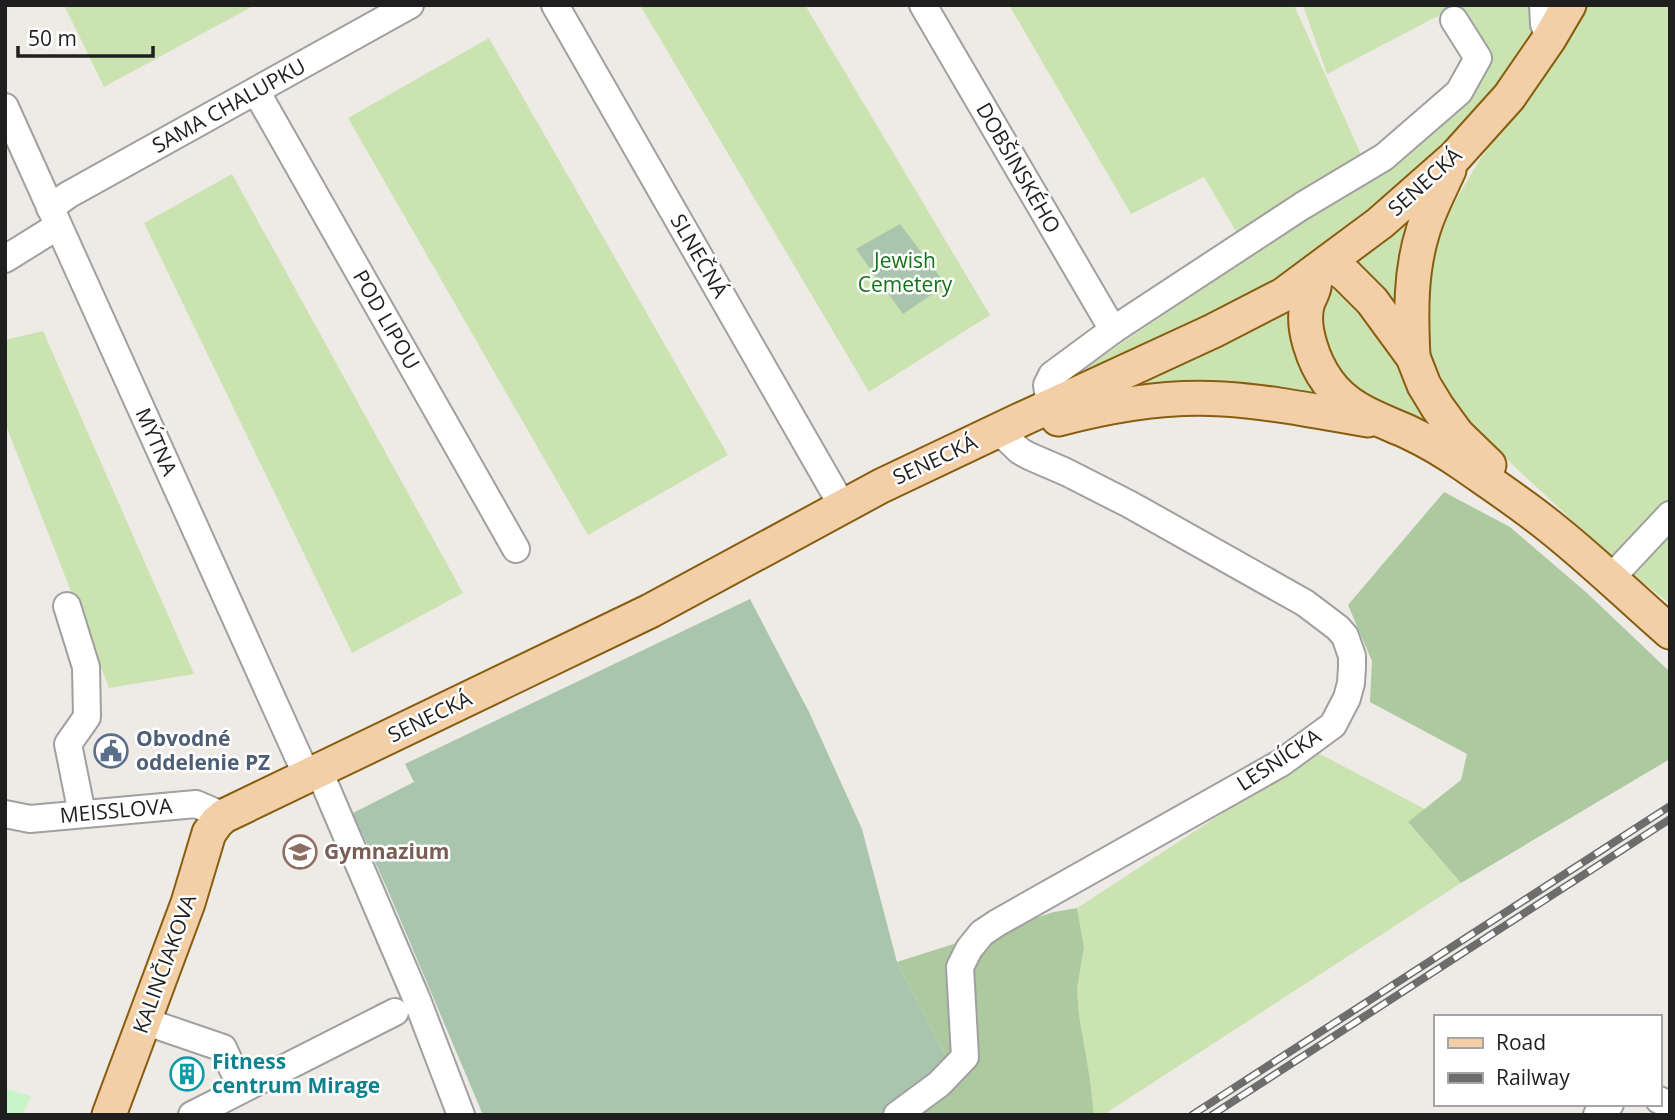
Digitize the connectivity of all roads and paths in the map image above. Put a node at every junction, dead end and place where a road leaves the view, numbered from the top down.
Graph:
1 (410, 5) edge
2 (555, 5) edge
3 (923, 5) edge
4 (1543, 5) edge
5 (1569, 5) edge
6 (1454, 20) dead end
7 (1549, 39) junction
8 (256, 91) junction
9 (5, 107) edge
10 (1455, 157) junction
11 (54, 217) junction
12 (5, 259) edge
13 (1322, 267) junction
14 (1113, 330) junction
15 (1413, 357) junction
16 (1050, 406) junction
17 (1381, 422) junction
18 (1009, 425) junction
19 (843, 507) junction
20 (1670, 515) edge
21 (1552, 528) junction
22 (516, 549) dead end
23 (1611, 579) junction
24 (67, 606) dead end
25 (1670, 632) edge
26 (313, 774) junction
27 (5, 814) edge
28 (82, 814) junction
29 (224, 816) junction
30 (395, 1012) dead end
31 (144, 1021) junction
32 (243, 1089) junction
33 (109, 1115) edge
34 (192, 1115) edge
35 (461, 1115) edge
36 (897, 1115) edge

1 - 8 street, SAMA CHALUPKU
2 - 19 street, SLNEČNÁ
3 - 14 street, DOBŠINSKÉHO
4 - 7 street
5 - 7 main road, SENECKÁ
6 - 14 street
7 - 10 main road, SENECKÁ
8 - 11 street, SAMA CHALUPKU
8 - 22 street, POD LIPOU
9 - 11 street, MÝTNA
10 - 13 main road, SENECKÁ
10 - 15 main road
11 - 12 street, SAMA CHALUPKU
11 - 26 street, MÝTNA
13 - 15 main road
13 - 16 main road, SENECKÁ
13 - 17 main road
14 - 16 street
15 - 21 main road
16 - 18 main road, SENECKÁ
17 - 18 main road
17 - 21 main road
18 - 19 main road, SENECKÁ
18 - 36 street, LESNÍCKA
19 - 26 main road, SENECKÁ
20 - 23 street
21 - 23 main road
23 - 25 main road
24 - 28 street
26 - 29 main road, SENECKÁ
26 - 35 street, MÝTNA
27 - 28 street, MEISSLOVA
28 - 29 street, MEISSLOVA
29 - 31 main road, KALINČIAKOVA
30 - 32 street
31 - 32 street
31 - 33 main road, KALINČIAKOVA
32 - 34 street

